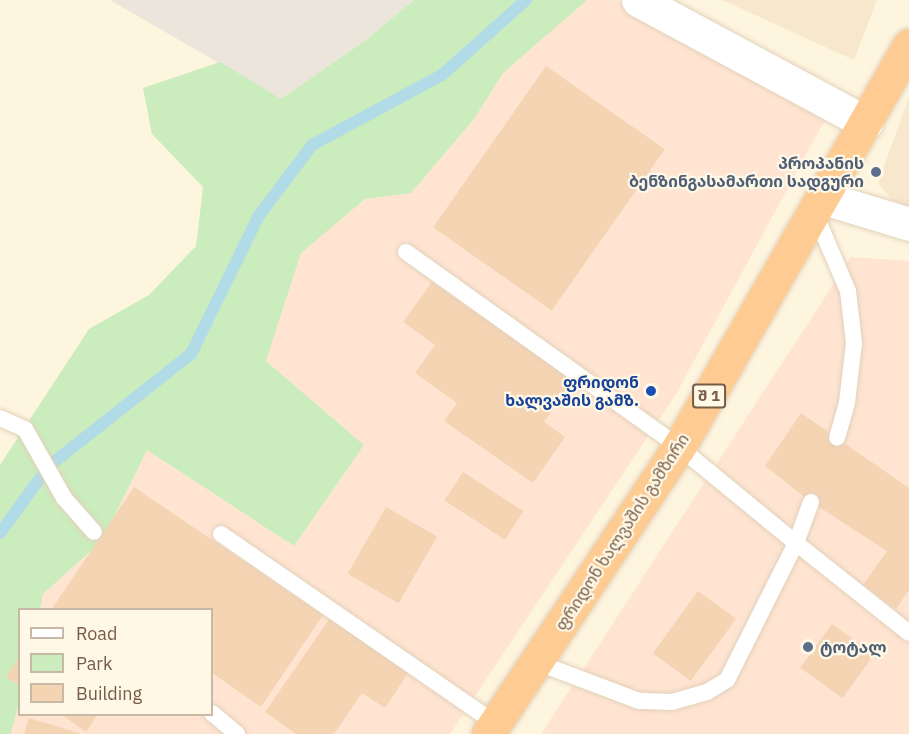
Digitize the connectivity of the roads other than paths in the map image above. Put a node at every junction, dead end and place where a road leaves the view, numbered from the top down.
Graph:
1 (638, 0) edge
2 (909, 45) edge
3 (866, 123) junction
4 (819, 206) junction
5 (909, 224) edge
6 (406, 252) dead end
7 (0, 418) edge
8 (837, 438) dead end
9 (679, 447) junction
10 (811, 502) dead end
11 (94, 532) dead end
12 (221, 534) dead end
13 (796, 543) junction
14 (909, 633) edge
15 (536, 662) junction
16 (213, 714) edge
17 (491, 729) edge
18 (237, 734) edge

1 - 3 street
2 - 3 highway, ფრიდონ ხალვაშის გამზირი / შ 1
3 - 4 highway, ფრიდონ ხალვაშის გამზირი / შ 1
4 - 5 street
4 - 8 lane
4 - 9 highway, ფრიდონ ხალვაშის გამზირი / შ 1
6 - 9 lane
7 - 11 lane
9 - 13 lane
9 - 15 highway, ფრიდონ ხალვაშის გამზირი / შ 1
10 - 13 lane
12 - 17 lane
13 - 14 lane
13 - 15 lane
15 - 17 highway, ფრიდონ ხალვაშის გამზირი / შ 1
16 - 18 lane

